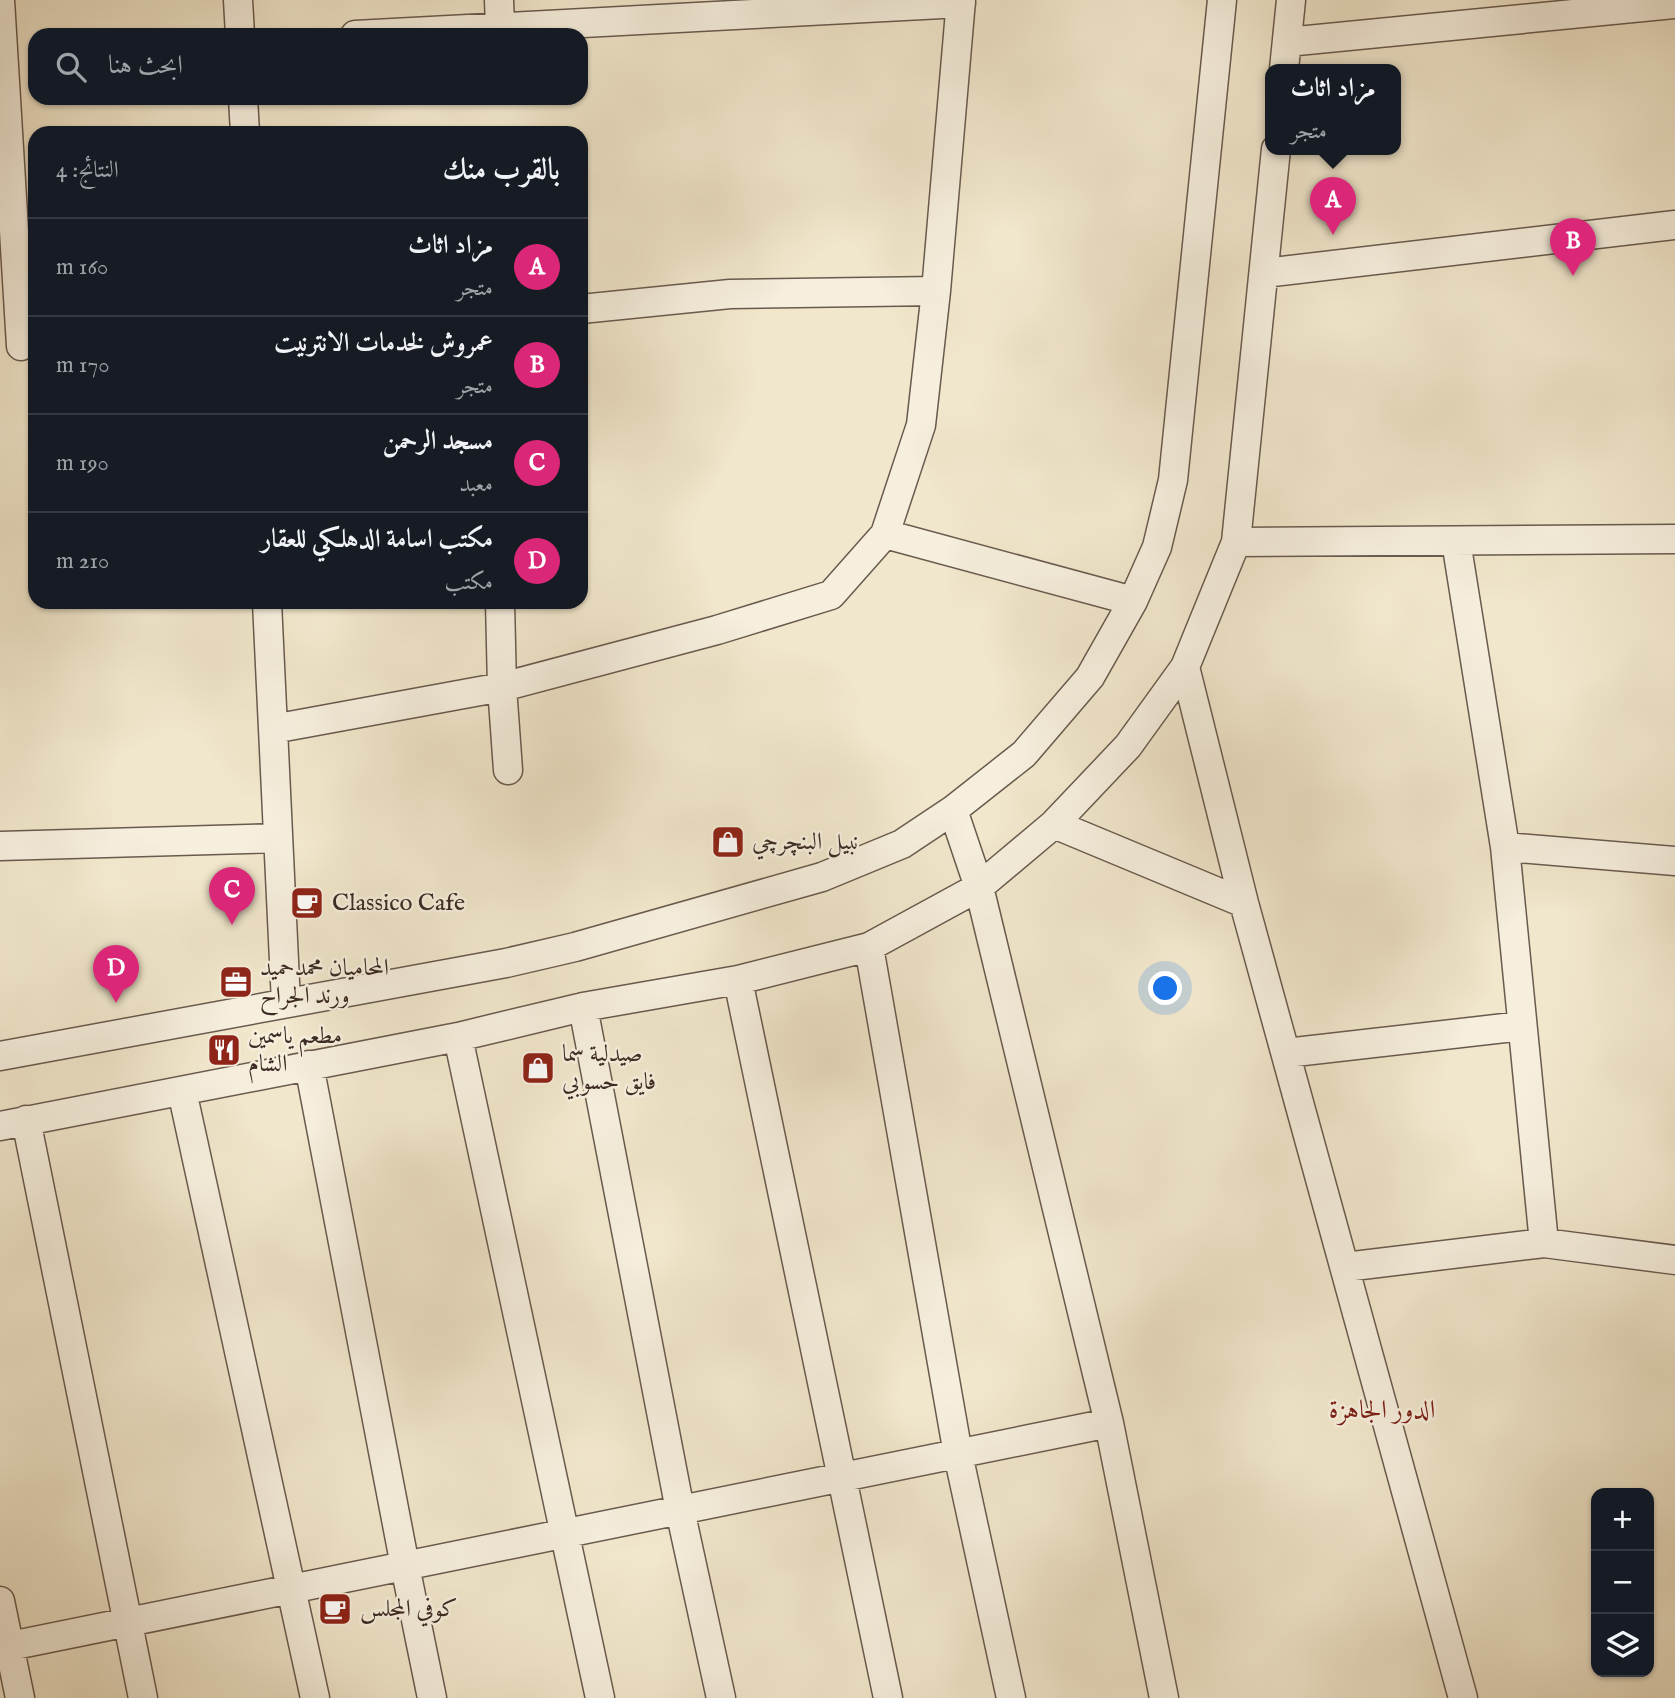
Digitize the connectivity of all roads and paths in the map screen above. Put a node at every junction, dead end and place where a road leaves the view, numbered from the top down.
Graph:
1 (0, 0) edge
2 (238, 0) edge
3 (1222, 0) edge
4 (1291, 0) edge
5 (961, 1) edge
6 (1675, 5) edge
7 (499, 13) edge
8 (240, 28) edge
9 (401, 28) edge
10 (1285, 55) edge
11 (243, 105) edge
12 (244, 126) edge
13 (1275, 155) edge
14 (1675, 225) edge
15 (1264, 273) junction
16 (936, 291) junction
17 (588, 308) edge
18 (19, 346) edge
19 (885, 534) junction
20 (1675, 538) edge
21 (1456, 541) junction
22 (1236, 542) junction
23 (1133, 601) junction
24 (267, 609) edge
25 (500, 609) edge
26 (1185, 667) junction
27 (502, 687) junction
28 (273, 729) junction
29 (508, 770) dead end
30 (953, 810) junction
31 (1054, 824) junction
32 (278, 838) junction
33 (0, 846) edge
34 (1504, 847) junction
35 (1675, 861) edge
36 (979, 887) junction
37 (1244, 903) junction
38 (869, 947) junction
39 (738, 980) junction
40 (286, 1003) junction
41 (583, 1007) junction
42 (1522, 1026) junction
43 (458, 1037) junction
44 (1286, 1053) junction
45 (0, 1056) edge
46 (309, 1065) junction
47 (183, 1091) junction
48 (13, 1123) edge
49 (1545, 1243) junction
50 (1675, 1260) edge
51 (1345, 1267) junction
52 (1108, 1423) junction
53 (958, 1454) junction
54 (841, 1477) junction
55 (680, 1510) junction
56 (565, 1533) junction
57 (405, 1566) junction
58 (291, 1589) junction
59 (0, 1601) edge
60 (127, 1622) junction
61 (5, 1647) edge
62 (20, 1698) edge
63 (143, 1698) edge
64 (315, 1698) edge
65 (432, 1698) edge
66 (600, 1698) edge
67 (721, 1698) edge
68 (888, 1698) edge
69 (1011, 1698) edge
70 (1164, 1698) edge
71 (1463, 1698) edge

1 - 18 street
2 - 8 street
3 - 23 street
4 - 10 street
5 - 7 street
5 - 16 street
6 - 10 street
7 - 9 street
11 - 12 street
13 - 15 street
14 - 15 street
15 - 22 street
16 - 17 street
16 - 19 street
19 - 23 street
19 - 27 street
20 - 21 street
21 - 22 street
21 - 34 street
22 - 26 street
23 - 30 street
24 - 28 street
25 - 27 street
26 - 31 street
26 - 37 street
27 - 28 street
27 - 29 street
28 - 32 street
30 - 36 street
30 - 40 street
31 - 36 street
31 - 37 street
32 - 33 street
32 - 40 street
34 - 35 street
34 - 42 street
36 - 38 street
36 - 52 street
37 - 44 street
38 - 39 street
38 - 53 street
39 - 41 street
39 - 54 street
40 - 45 street
41 - 43 street
41 - 55 street
42 - 44 street
42 - 49 street
43 - 46 street
43 - 56 street
44 - 51 street
46 - 47 street
46 - 57 street
47 - 48 street
47 - 58 street
48 - 60 street
49 - 50 street
49 - 51 street
51 - 71 street
52 - 53 street
52 - 70 street
53 - 54 street
53 - 69 street
54 - 55 street
54 - 68 street
55 - 56 street
55 - 67 street
56 - 57 street
56 - 66 street
57 - 58 street
57 - 65 street
58 - 60 street
58 - 64 street
59 - 61 street
60 - 61 street
60 - 63 street
61 - 62 street

